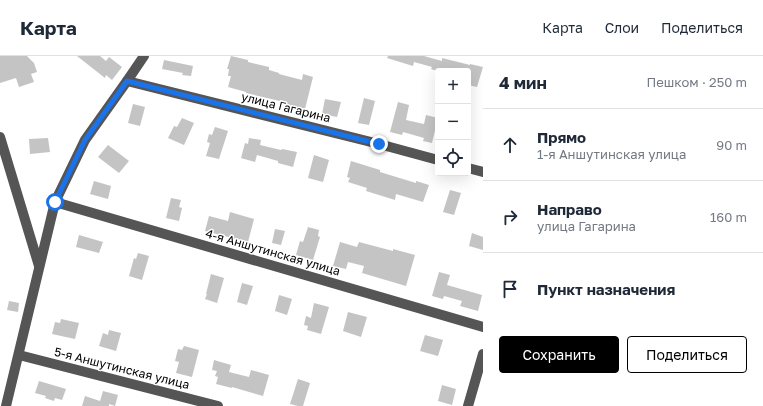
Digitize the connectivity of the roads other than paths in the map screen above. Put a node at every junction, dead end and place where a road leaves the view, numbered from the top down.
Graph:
1 (144, 56) edge
2 (127, 81) junction
3 (0, 137) edge
4 (435, 159) edge
5 (471, 169) edge
6 (483, 172) edge
7 (5, 174) edge
8 (55, 202) junction
9 (39, 266) junction
10 (483, 327) edge
11 (483, 354) edge
12 (19, 355) junction
13 (6, 406) edge
14 (218, 406) edge
15 (468, 406) edge

1 - 2 street
2 - 4 street, улица Гагарина
2 - 8 street
3 - 7 street
5 - 6 street
7 - 9 street
8 - 9 street
8 - 10 street, 4-я Аншутинская улица
9 - 12 street
11 - 15 street
12 - 13 street
12 - 14 street, 5-я Аншутинская улица

